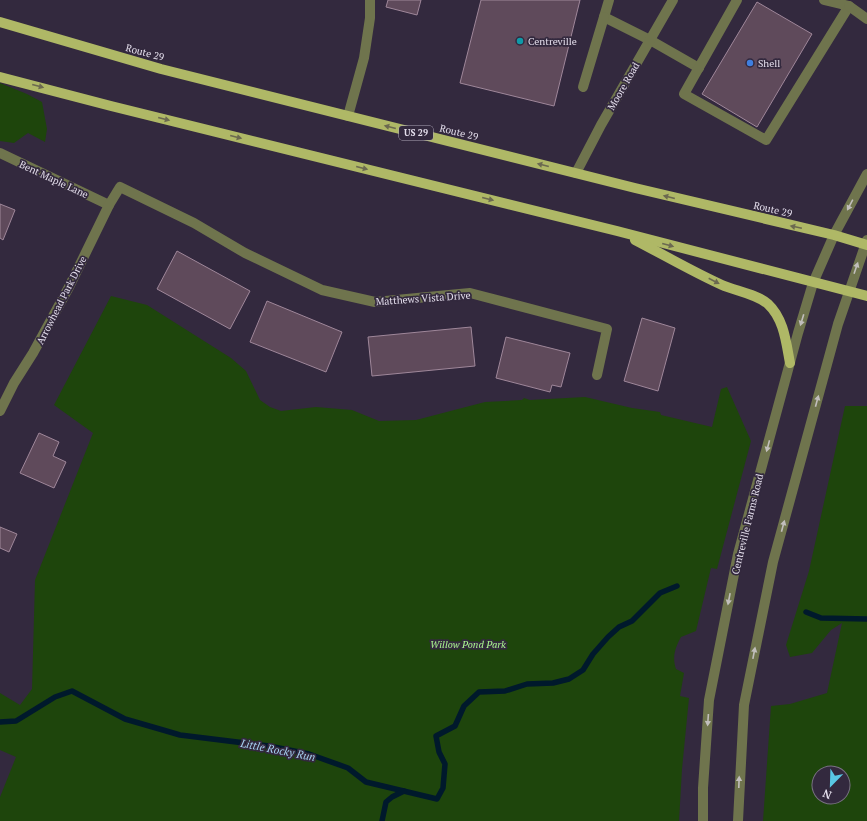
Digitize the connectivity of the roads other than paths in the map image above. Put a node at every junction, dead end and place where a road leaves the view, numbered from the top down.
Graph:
1 (370, 0) edge
2 (609, 0) edge
3 (673, 0) edge
4 (737, 0) edge
5 (824, 0) edge
6 (849, 6) junction
7 (867, 10) edge
8 (604, 17) junction
9 (867, 20) edge
10 (0, 22) edge
11 (650, 40) junction
12 (699, 68) junction
13 (0, 77) edge
14 (583, 87) dead end
15 (348, 116) junction
16 (0, 153) edge
17 (576, 173) junction
18 (867, 174) edge
19 (120, 187) joint
20 (109, 205) junction
21 (617, 231) junction
22 (834, 236) junction
23 (866, 243) edge
24 (813, 283) junction
25 (848, 291) junction
26 (867, 296) edge
27 (790, 363) junction
28 (597, 375) dead end
29 (0, 411) edge
30 (703, 821) edge
31 (738, 821) edge

1 - 15 street
2 - 8 street
3 - 11 street, Moore Road
4 - 12 street
5 - 6 street
6 - 7 street
6 - 9 street
6 - 12 street
8 - 11 street
8 - 14 street
10 - 15 main road, Route 29 / US 29
11 - 12 street
11 - 17 street, Moore Road
13 -> 21 main road
17 -> 15 main road, Route 29 / US 29
16 - 20 street, Bent Maple Lane
22 -> 17 main road, Route 29 / US 29
18 -> 22 street, Centreville Farms Road
19 - 20 street, Arrowhead Park Drive
19 - 28 street, Matthews Vista Drive
20 - 29 street, Arrowhead Park Drive
21 -> 24 main road
21 -> 27 main road
22 - 23 main road, Route 29 / US 29
22 - 24 street, Centreville Farms Road
25 -> 23 street
24 - 25 main road
24 -> 27 street, Centreville Farms Road
25 - 26 main road
31 -> 25 street
27 -> 30 street, Centreville Farms Road

